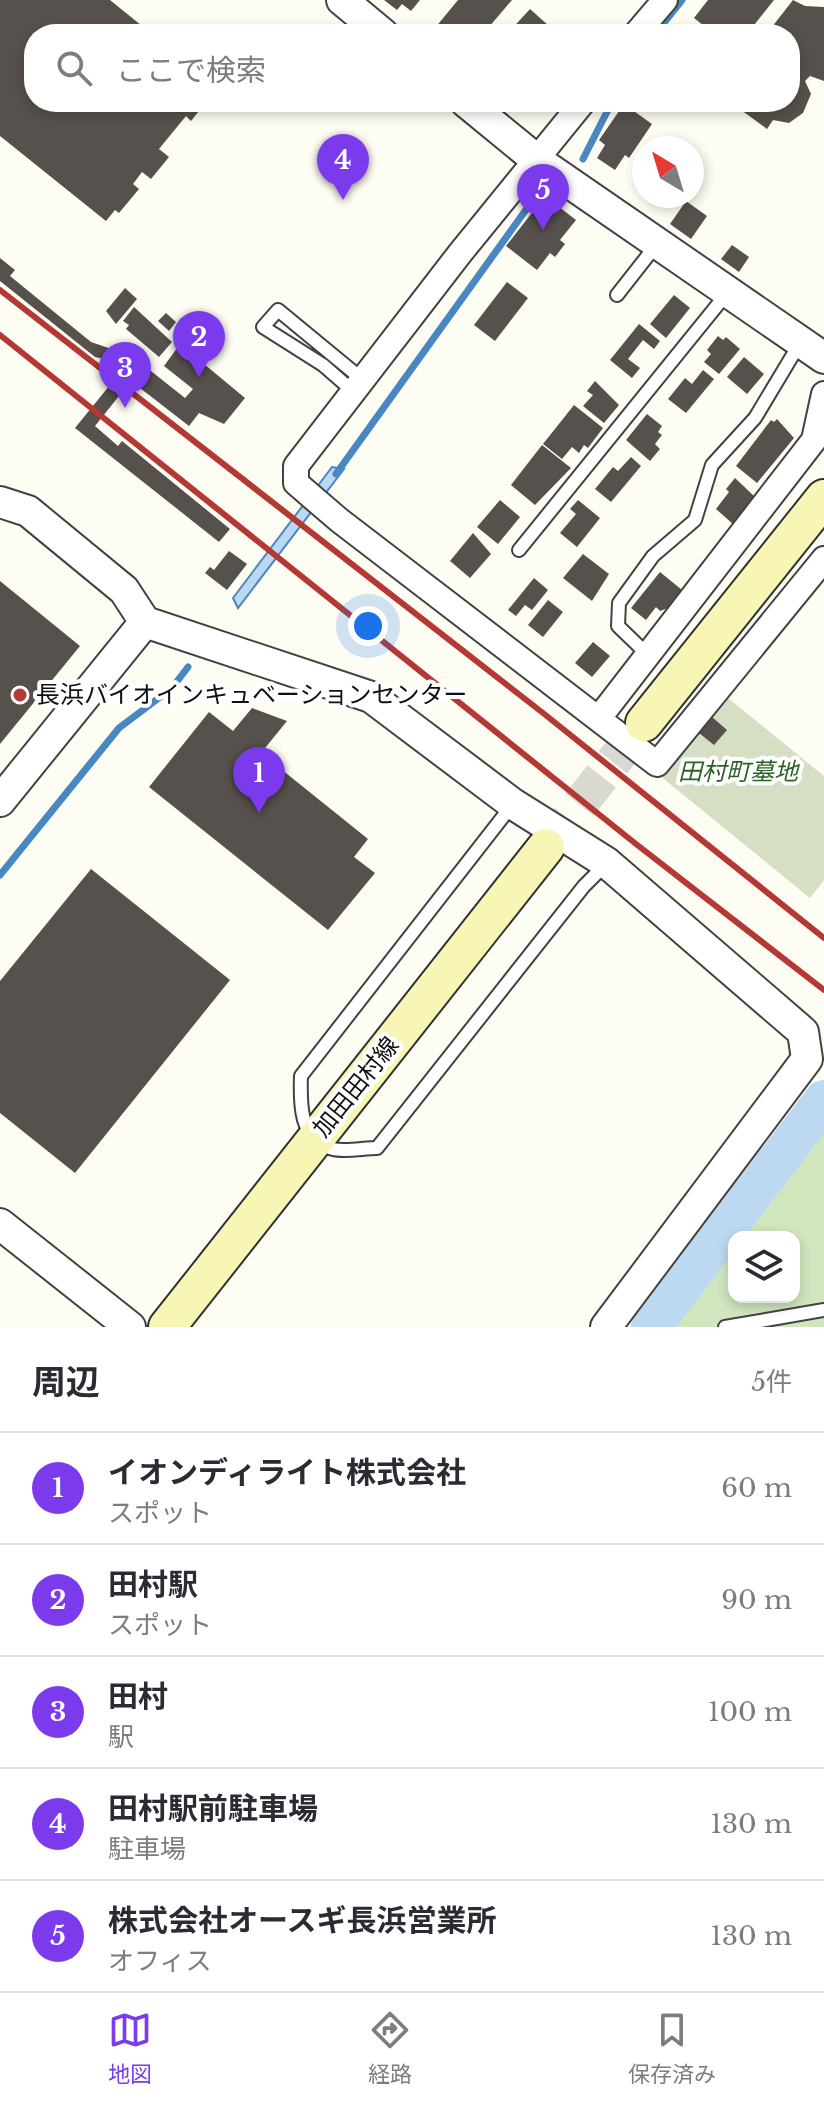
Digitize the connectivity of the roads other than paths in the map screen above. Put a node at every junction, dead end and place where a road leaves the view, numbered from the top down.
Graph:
1 (342, 0) edge
2 (665, 0) edge
3 (371, 24) edge
4 (645, 24) edge
5 (478, 112) edge
6 (575, 112) edge
7 (538, 161) junction
8 (657, 244) junction
9 (728, 292) junction
10 (617, 295) dead end
11 (812, 350) edge
12 (359, 386) junction
13 (824, 394) edge
14 (824, 498) edge
15 (0, 502) edge
16 (519, 550) dead end
17 (824, 559) edge
18 (145, 622) junction
19 (649, 656) junction
20 (599, 718) junction
21 (644, 723) tunnel mouth
22 (0, 801) edge
23 (513, 804) junction
24 (546, 847) tunnel mouth
25 (607, 863) junction
26 (315, 1137) junction
27 (0, 1224) edge
28 (824, 1310) edge
29 (130, 1327) edge
30 (167, 1327) edge
31 (606, 1327) edge
32 (725, 1327) edge

1 - 3 street
2 - 4 street
5 - 7 street
6 - 7 street
7 - 8 street
7 - 12 street
8 - 9 street
8 - 10 lane
9 - 11 street
9 - 16 lane
11 - 19 lane
12 - 12 lane
12 - 20 street
13 - 19 street
14 - 21 main road
15 - 18 street
17 - 20 street
18 - 22 street
18 - 23 street
19 - 20 street
23 - 25 street
23 - 26 lane
24 - 26 main road, 加田田村線
25 - 26 lane
25 - 31 street
26 - 30 main road, 加田田村線
27 - 29 street
28 - 32 lane

